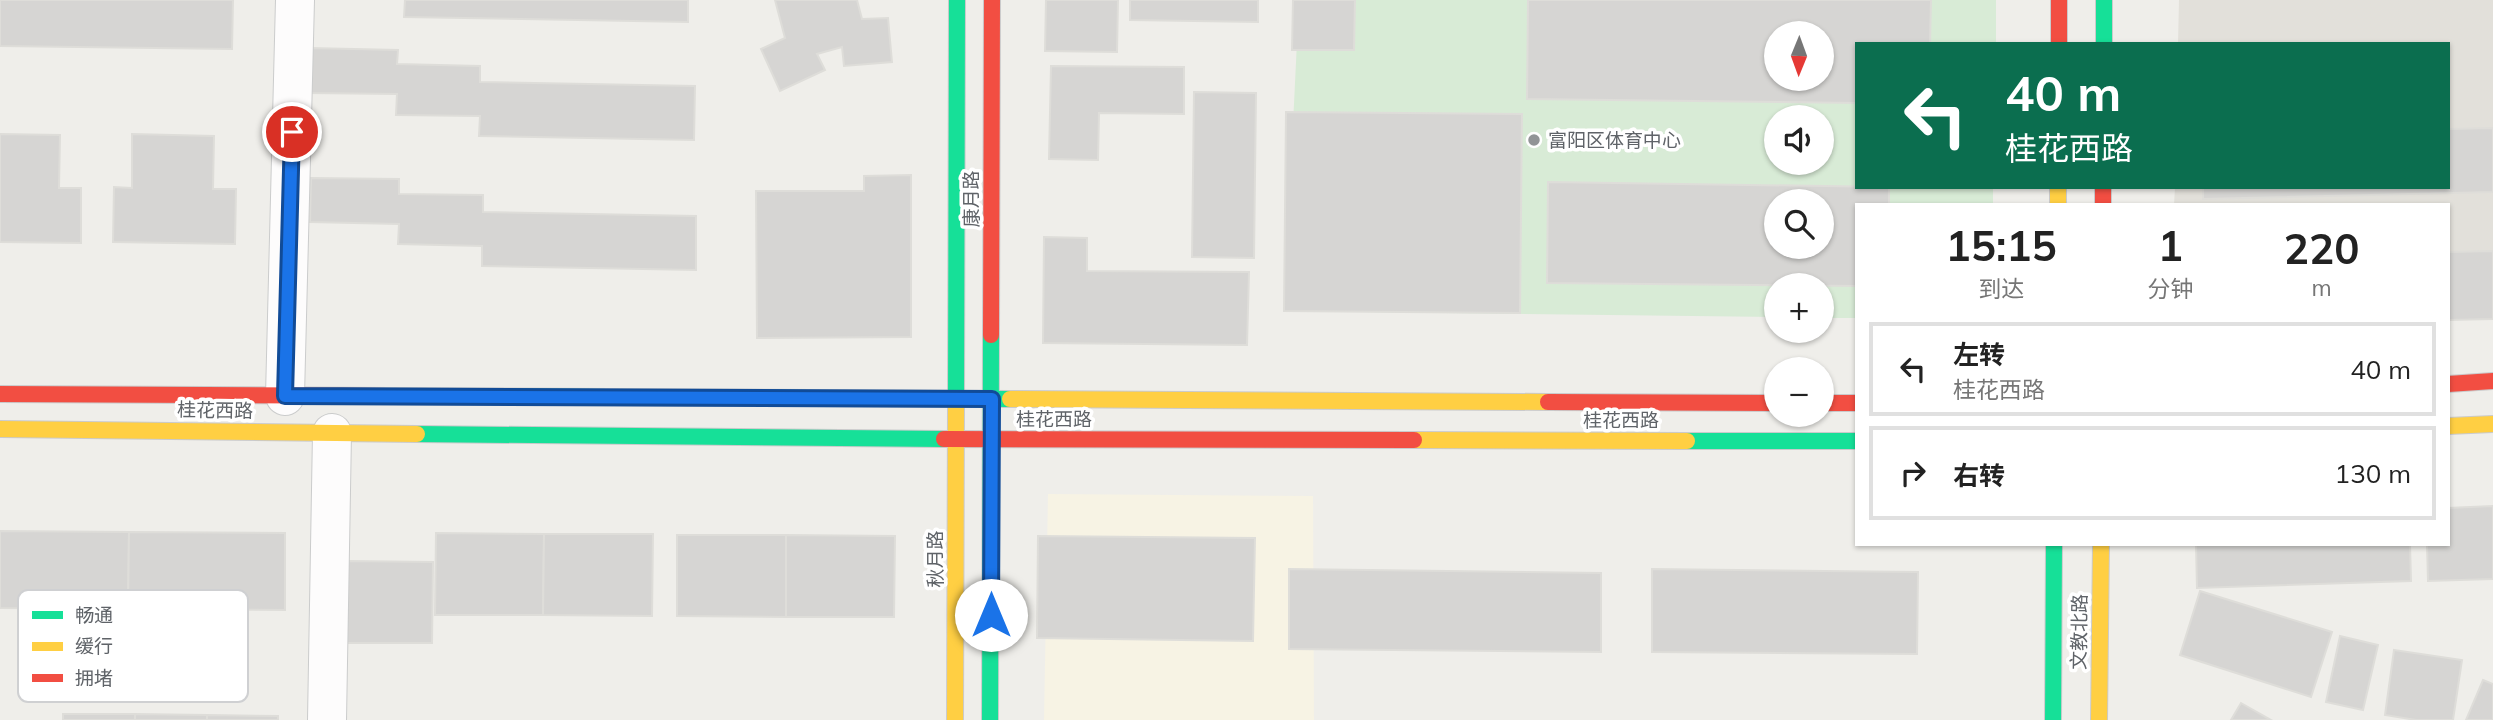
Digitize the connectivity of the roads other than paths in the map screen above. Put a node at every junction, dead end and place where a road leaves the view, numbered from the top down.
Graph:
1 (295, 0) edge
2 (957, 0) edge
3 (992, 0) edge
4 (2059, 0) edge
5 (2104, 0) edge
6 (2059, 42) edge
7 (2104, 42) edge
8 (2493, 382) edge
9 (2450, 384) edge
10 (0, 394) edge
11 (285, 396) junction
12 (957, 399) junction
13 (992, 399) junction
14 (1764, 403) edge
15 (1834, 403) edge
16 (1855, 403) edge
17 (2493, 424) edge
18 (2450, 426) edge
19 (0, 429) edge
20 (332, 433) junction
21 (957, 440) junction
22 (991, 440) junction
23 (1855, 442) edge
24 (2054, 546) edge
25 (2101, 546) edge
26 (327, 720) edge
27 (955, 720) edge
28 (990, 720) edge
29 (2053, 720) edge
30 (2099, 720) edge

1 - 11 street
2 - 12 main road, 康月路
3 - 13 main road, 康月路
4 - 6 main road
5 - 7 main road
8 - 9 main road
10 - 11 main road, 桂花西路
11 - 12 main road, 桂花西路
12 - 13 main road, 桂花西路
12 - 21 main road, 秋月路
13 - 14 main road, 桂花西路
13 - 22 main road
15 - 16 main road
17 - 18 main road
19 - 20 main road, 桂花西路
20 - 21 main road, 桂花西路
20 - 26 street
21 - 22 main road, 桂花西路
21 - 27 main road, 秋月路
22 - 23 main road, 桂花西路
22 - 28 main road
24 - 29 main road, 文教北路
25 - 30 main road, 文教北路

